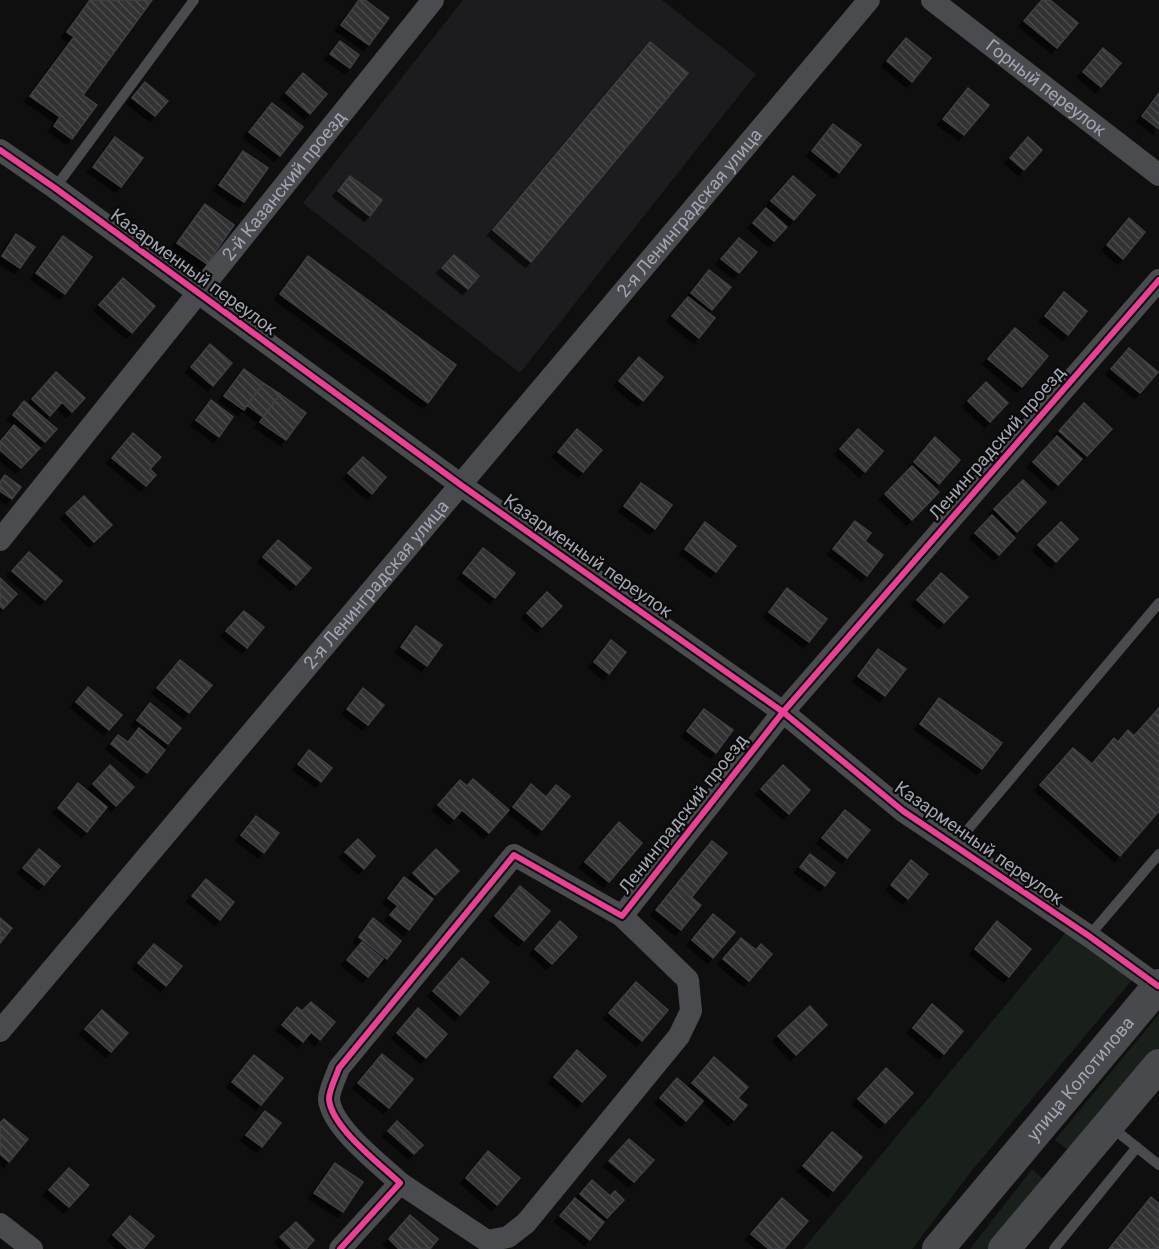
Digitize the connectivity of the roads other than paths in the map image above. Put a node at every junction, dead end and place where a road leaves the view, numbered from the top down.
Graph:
1 (194, 0) edge
2 (433, 0) edge
3 (869, 0) edge
4 (932, 0) edge
5 (0, 150) edge
6 (1159, 175) edge
7 (56, 188) junction
8 (1159, 280) edge
9 (198, 294) junction
10 (461, 485) junction
11 (0, 540) edge
12 (1159, 603) edge
13 (783, 712) junction
14 (954, 846) junction
15 (1159, 854) edge
16 (622, 916) junction
17 (1089, 936) junction
18 (1158, 985) edge
19 (0, 1031) edge
20 (1159, 1065) edge
21 (1109, 1124) junction
22 (1024, 1146) junction
23 (1137, 1147) junction
24 (1159, 1165) edge
25 (1064, 1178) junction
26 (400, 1183) junction
27 (0, 1224) edge
28 (32, 1249) edge
29 (340, 1249) edge
30 (938, 1249) edge
31 (1004, 1249) edge
32 (1054, 1249) edge

1 - 7 lane
2 - 9 street, 2-й Казанский проезд
3 - 10 street, 2-я Ленинградская улица
4 - 6 street, Горный переулок
5 - 7 street, Казарменный переулок
7 - 9 street, Казарменный переулок
8 - 13 street, Ленинградский проезд
9 - 10 street, Казарменный переулок
9 - 11 street, 2-й Казанский проезд
10 - 13 street, Казарменный переулок
10 - 19 street, 2-я Ленинградская улица
12 - 14 lane
13 - 14 street, Казарменный переулок
13 - 16 street, Ленинградский проезд
14 - 17 street, Казарменный переулок
15 - 17 lane
16 - 26 street, Ленинградский проезд
16 - 26 street, Ленинградский проезд
17 - 18 street, Казарменный переулок
18 - 22 main road, улица Колотилова
20 - 21 main road
21 - 23 lane
21 - 25 main road
22 - 25 main road, улица Колотилова
22 - 30 main road, улица Колотилова
23 - 24 lane
23 - 32 lane
25 - 31 main road
26 - 29 street
27 - 28 street

